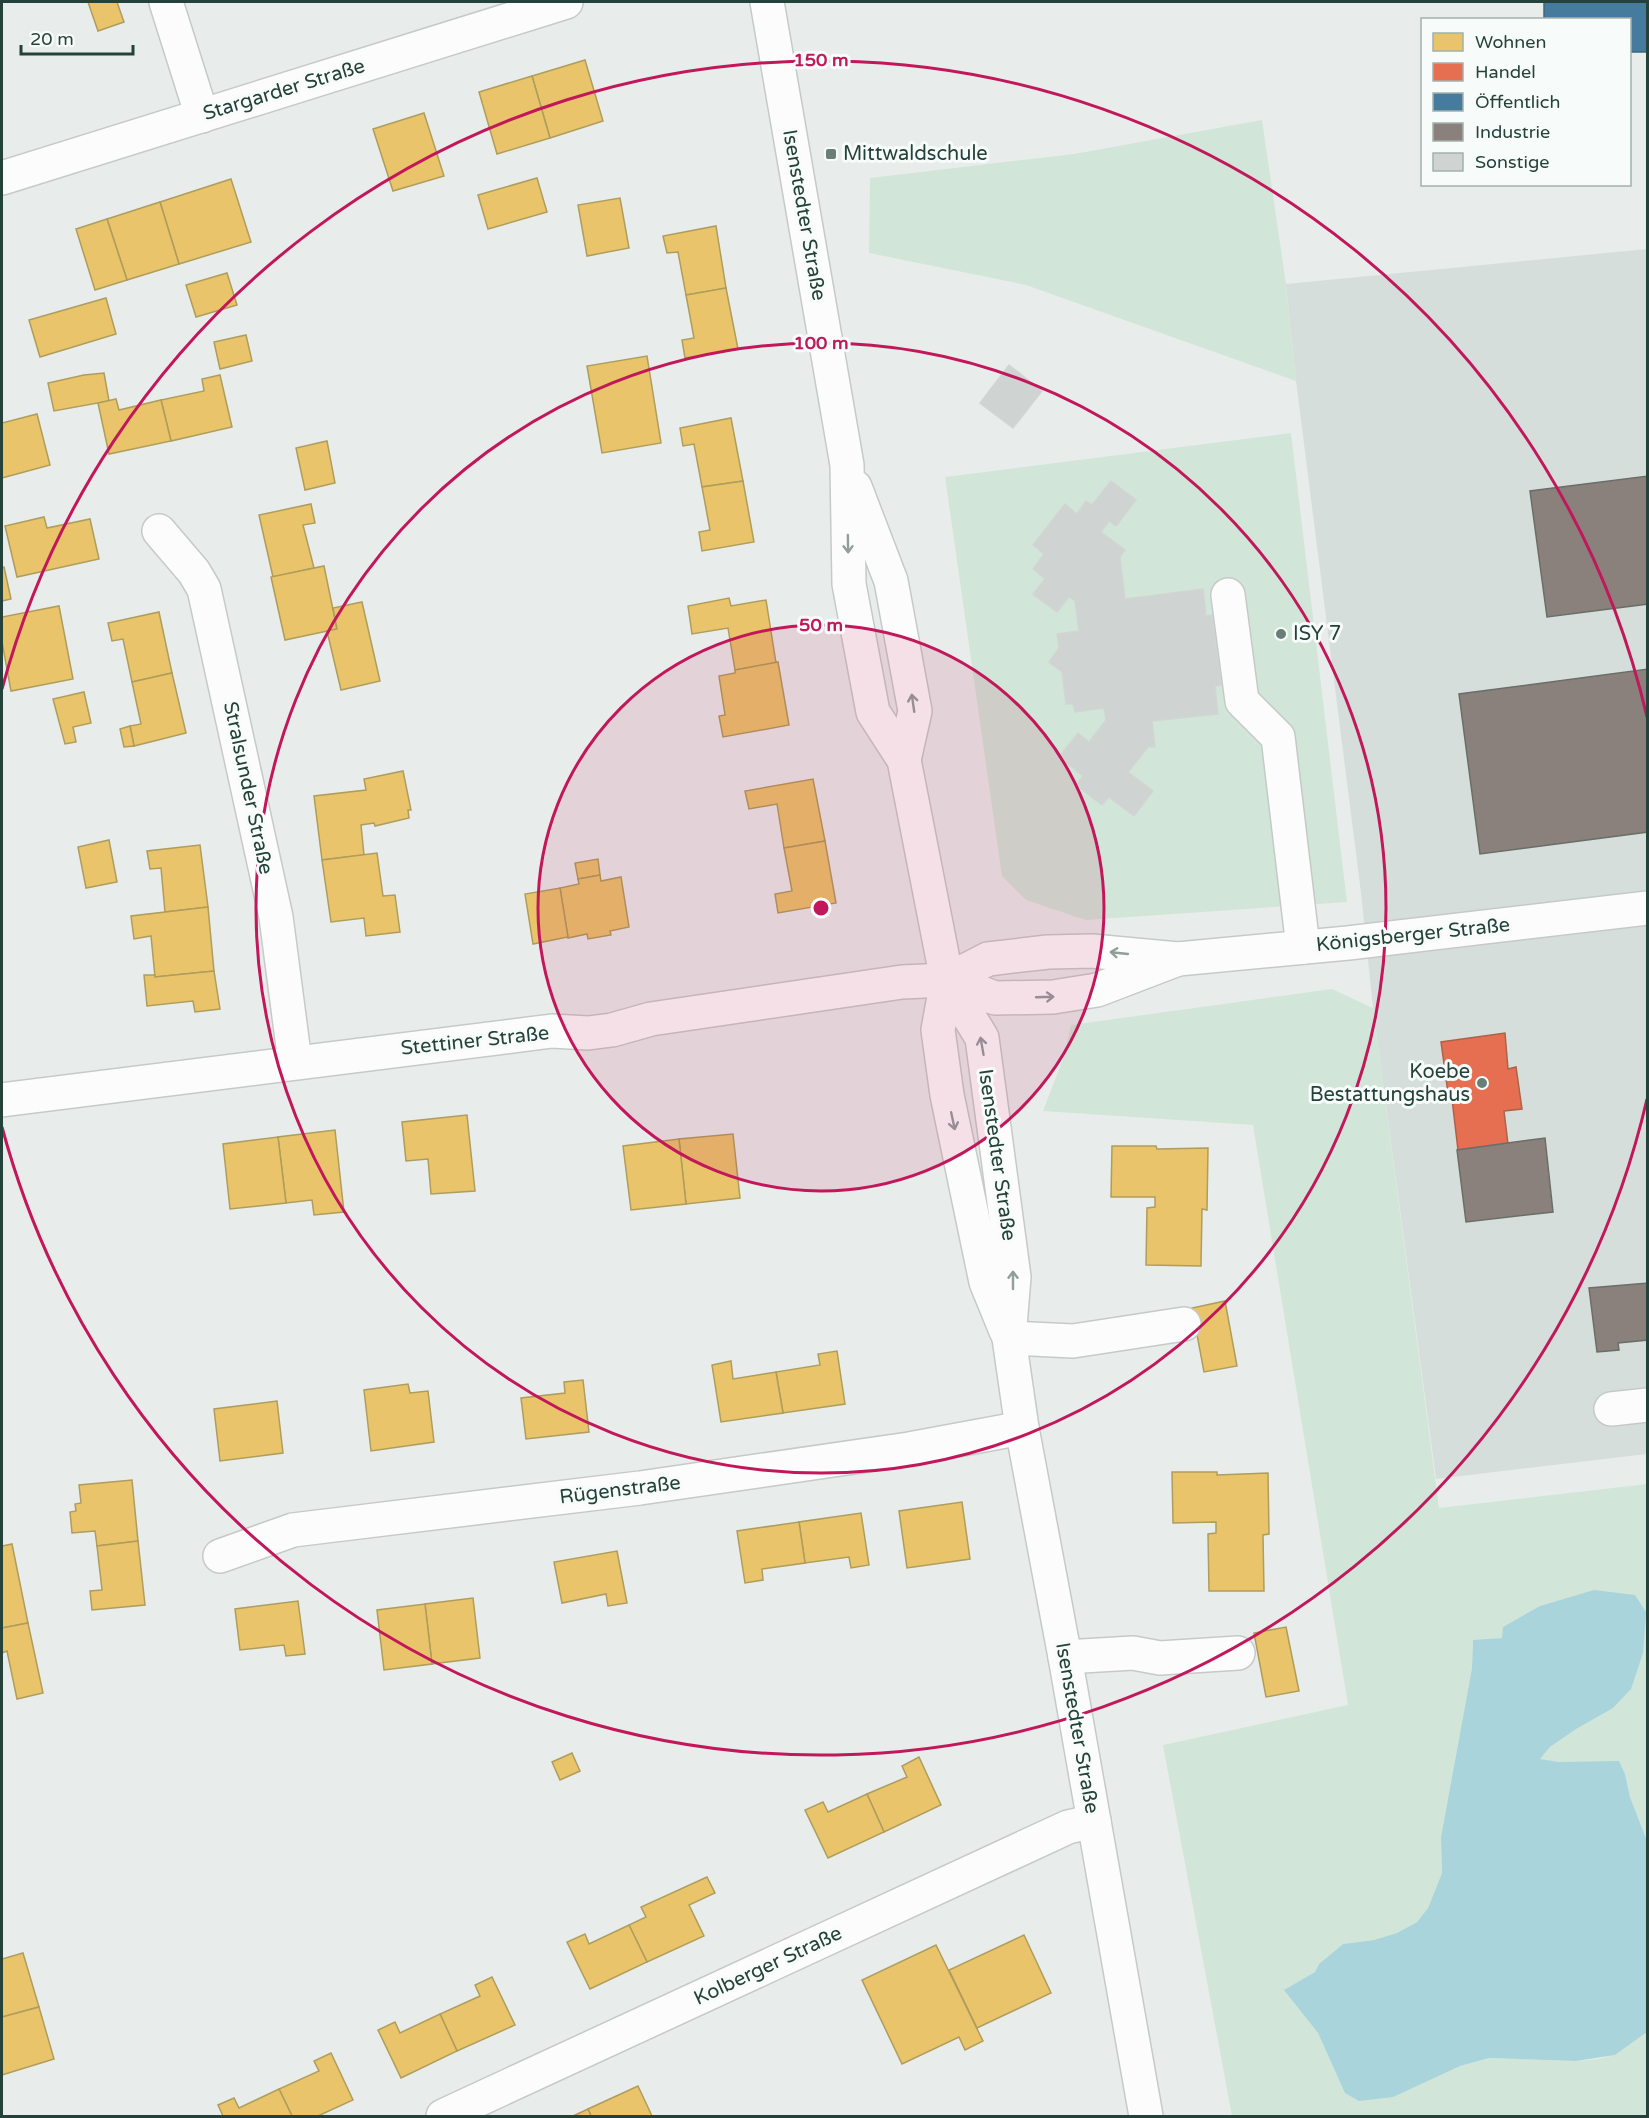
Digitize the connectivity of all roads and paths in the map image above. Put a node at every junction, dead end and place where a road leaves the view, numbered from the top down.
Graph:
1 (166, 2) edge
2 (566, 2) edge
3 (767, 2) edge
4 (202, 116) junction
5 (2, 178) edge
6 (159, 531) dead end
7 (1228, 595) dead end
8 (1647, 908) edge
9 (1303, 947) junction
10 (1178, 959) junction
11 (947, 980) junction
12 (295, 1062) junction
13 (2, 1100) edge
14 (1184, 1324) dead end
15 (1009, 1338) junction
16 (1647, 1405) edge
17 (1611, 1409) dead end
18 (1022, 1428) junction
19 (220, 1556) dead end
20 (1238, 1653) dead end
21 (1065, 1658) junction
22 (1094, 1821) junction
23 (443, 2116) edge
24 (1146, 2116) edge

1 - 4 street
2 - 4 street, Stargarder Straße
3 - 11 street, Isenstedter Straße
4 - 5 street, Stargarder Straße
6 - 12 street, Stralsunder Straße
7 - 9 street
8 - 9 street, Königsberger Straße
9 - 10 street, Königsberger Straße
10 -> 11 street, Königsberger Straße
11 -> 10 street, Königsberger Straße
11 - 12 street, Stettiner Straße
11 - 15 street, Isenstedter Straße
12 - 13 street, Stettiner Straße
14 - 15 street
15 - 18 street, Isenstedter Straße
16 - 17 street
18 - 19 street, Rügenstraße
18 - 21 street, Isenstedter Straße
20 - 21 street
21 - 22 street, Isenstedter Straße
22 - 23 street, Kolberger Straße
22 - 24 street, Isenstedter Straße

